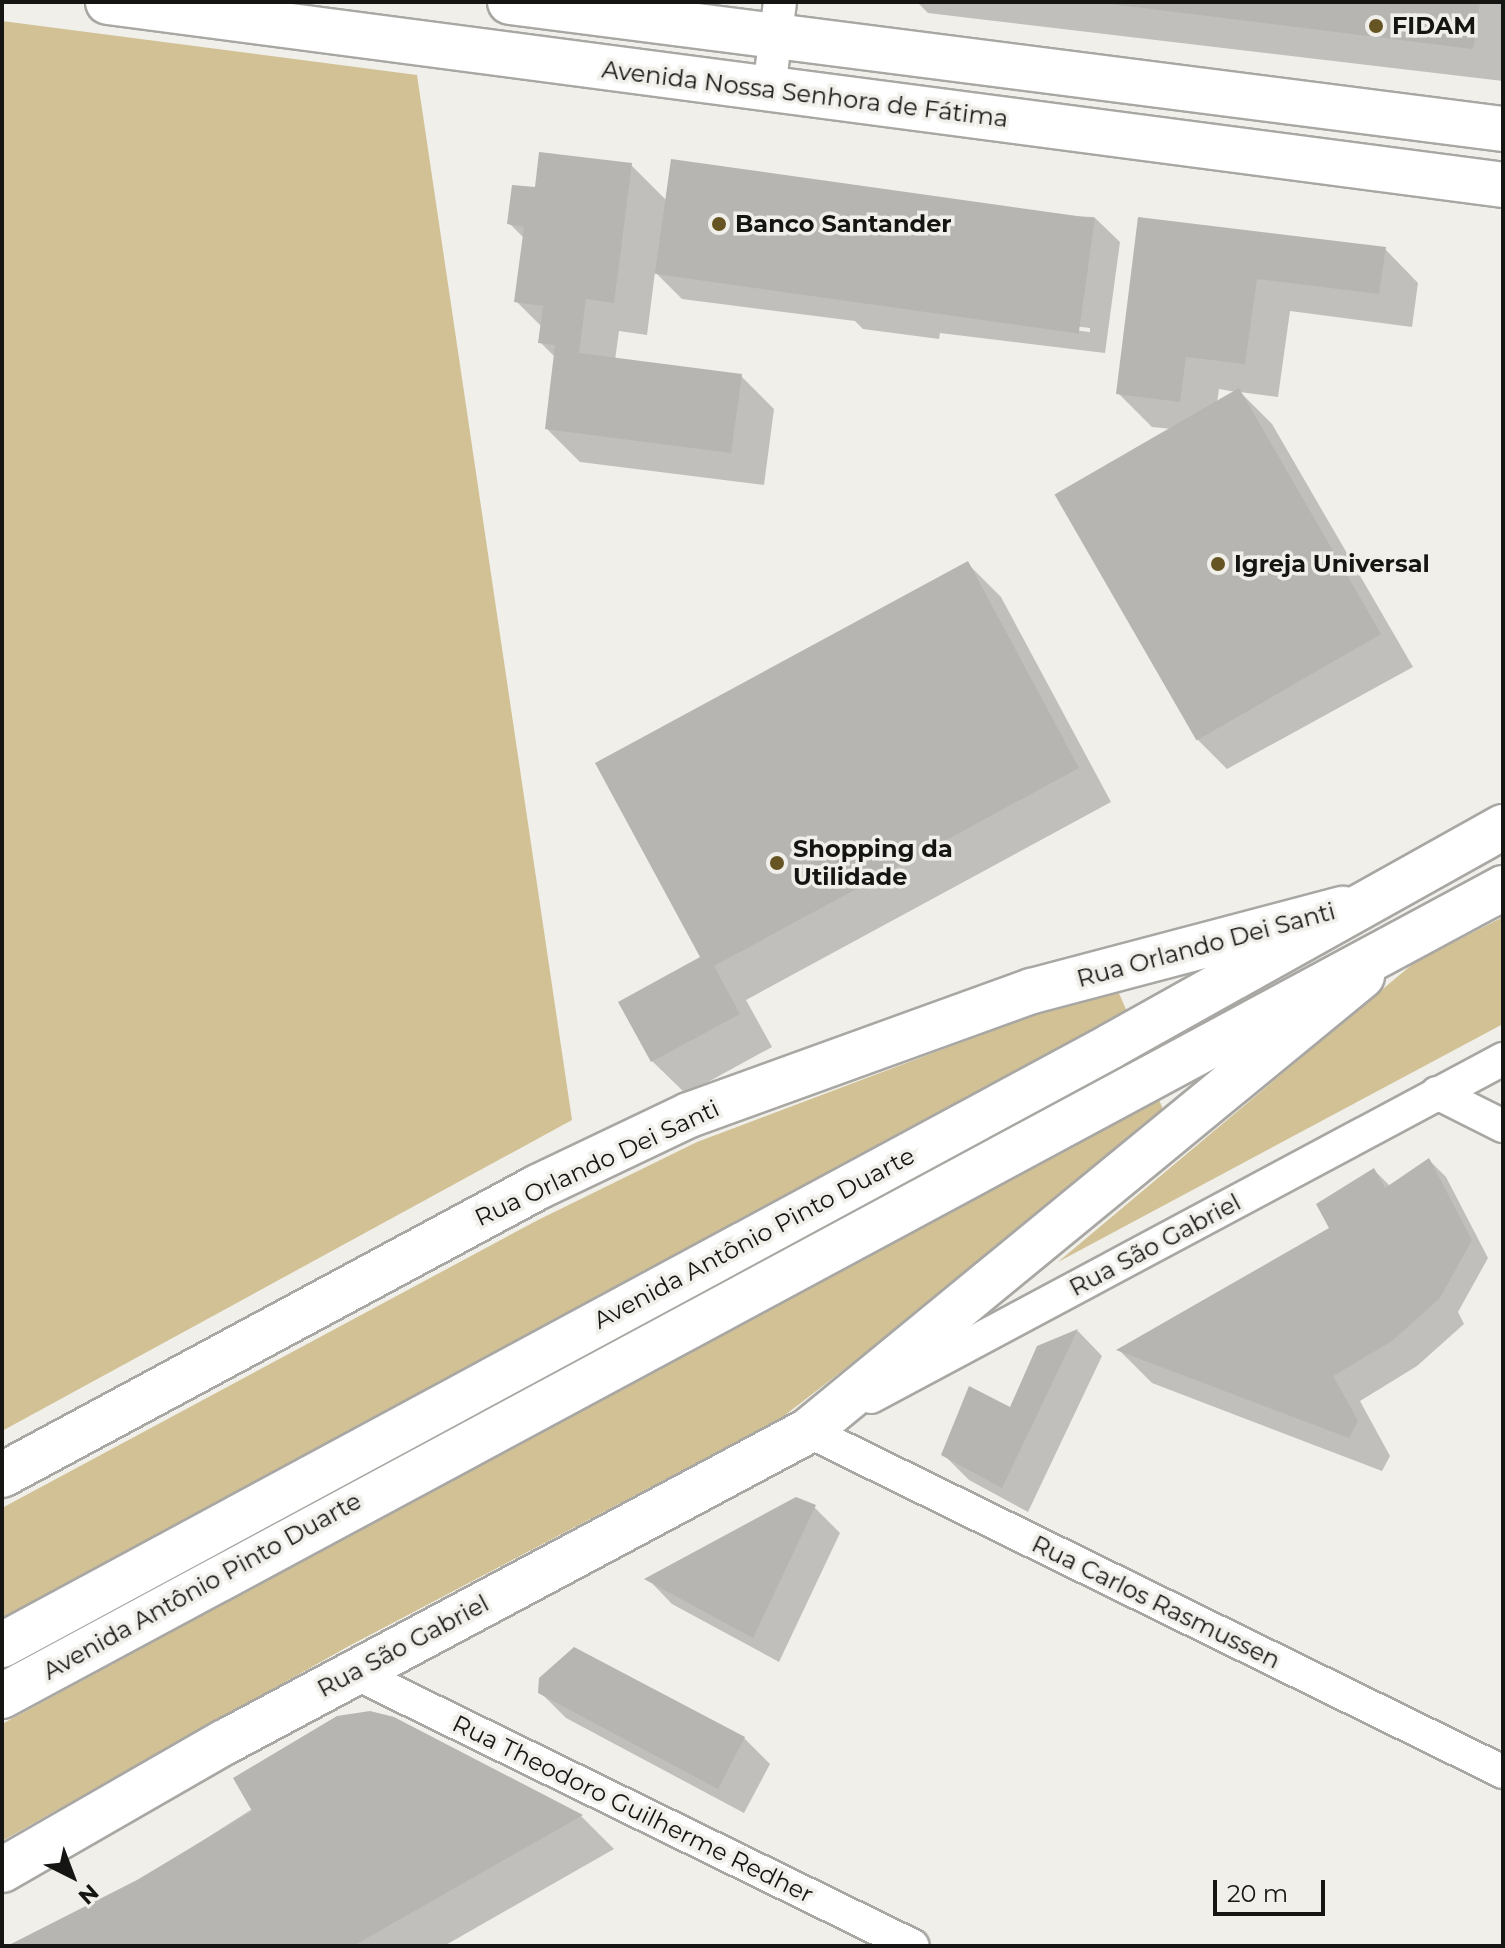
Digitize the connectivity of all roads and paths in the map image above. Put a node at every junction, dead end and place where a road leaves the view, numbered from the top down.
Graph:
1 (108, 2) edge
2 (510, 2) edge
3 (778, 21) edge
4 (769, 89) junction
5 (1503, 129) edge
6 (1503, 185) edge
7 (1503, 827) edge
8 (1503, 888) edge
9 (1368, 902) junction
10 (1404, 942) junction
11 (1503, 1059) edge
12 (1437, 1093) junction
13 (1503, 1126) edge
14 (808, 1431) junction
15 (2, 1475) edge
16 (2, 1645) edge
17 (353, 1672) junction
18 (2, 1696) edge
19 (1503, 1772) edge
20 (2, 1870) edge
21 (913, 1946) edge

1 - 4 main road, Avenida Nossa Senhora de Fátima
2 - 3 main road, Avenida Nossa Senhora de Fátima
3 - 4 street
3 - 5 main road, Avenida Nossa Senhora de Fátima
4 - 6 main road, Avenida Nossa Senhora de Fátima
7 - 9 main road, Avenida Antônio Pinto Duarte
8 - 10 main road, Avenida Antônio Pinto Duarte
9 - 15 main road, Rua Orlando Dei Santi
9 - 16 main road, Avenida Antônio Pinto Duarte
10 - 14 main road, Rua São Gabriel
10 - 18 main road, Avenida Antônio Pinto Duarte
11 - 12 street, Rua São Gabriel
12 - 13 street
12 - 14 street, Rua São Gabriel
14 - 17 main road, Rua São Gabriel
14 - 19 street, Rua Carlos Rasmussen
17 - 20 main road, Rua São Gabriel
17 - 21 street, Rua Theodoro Guilherme Redher

